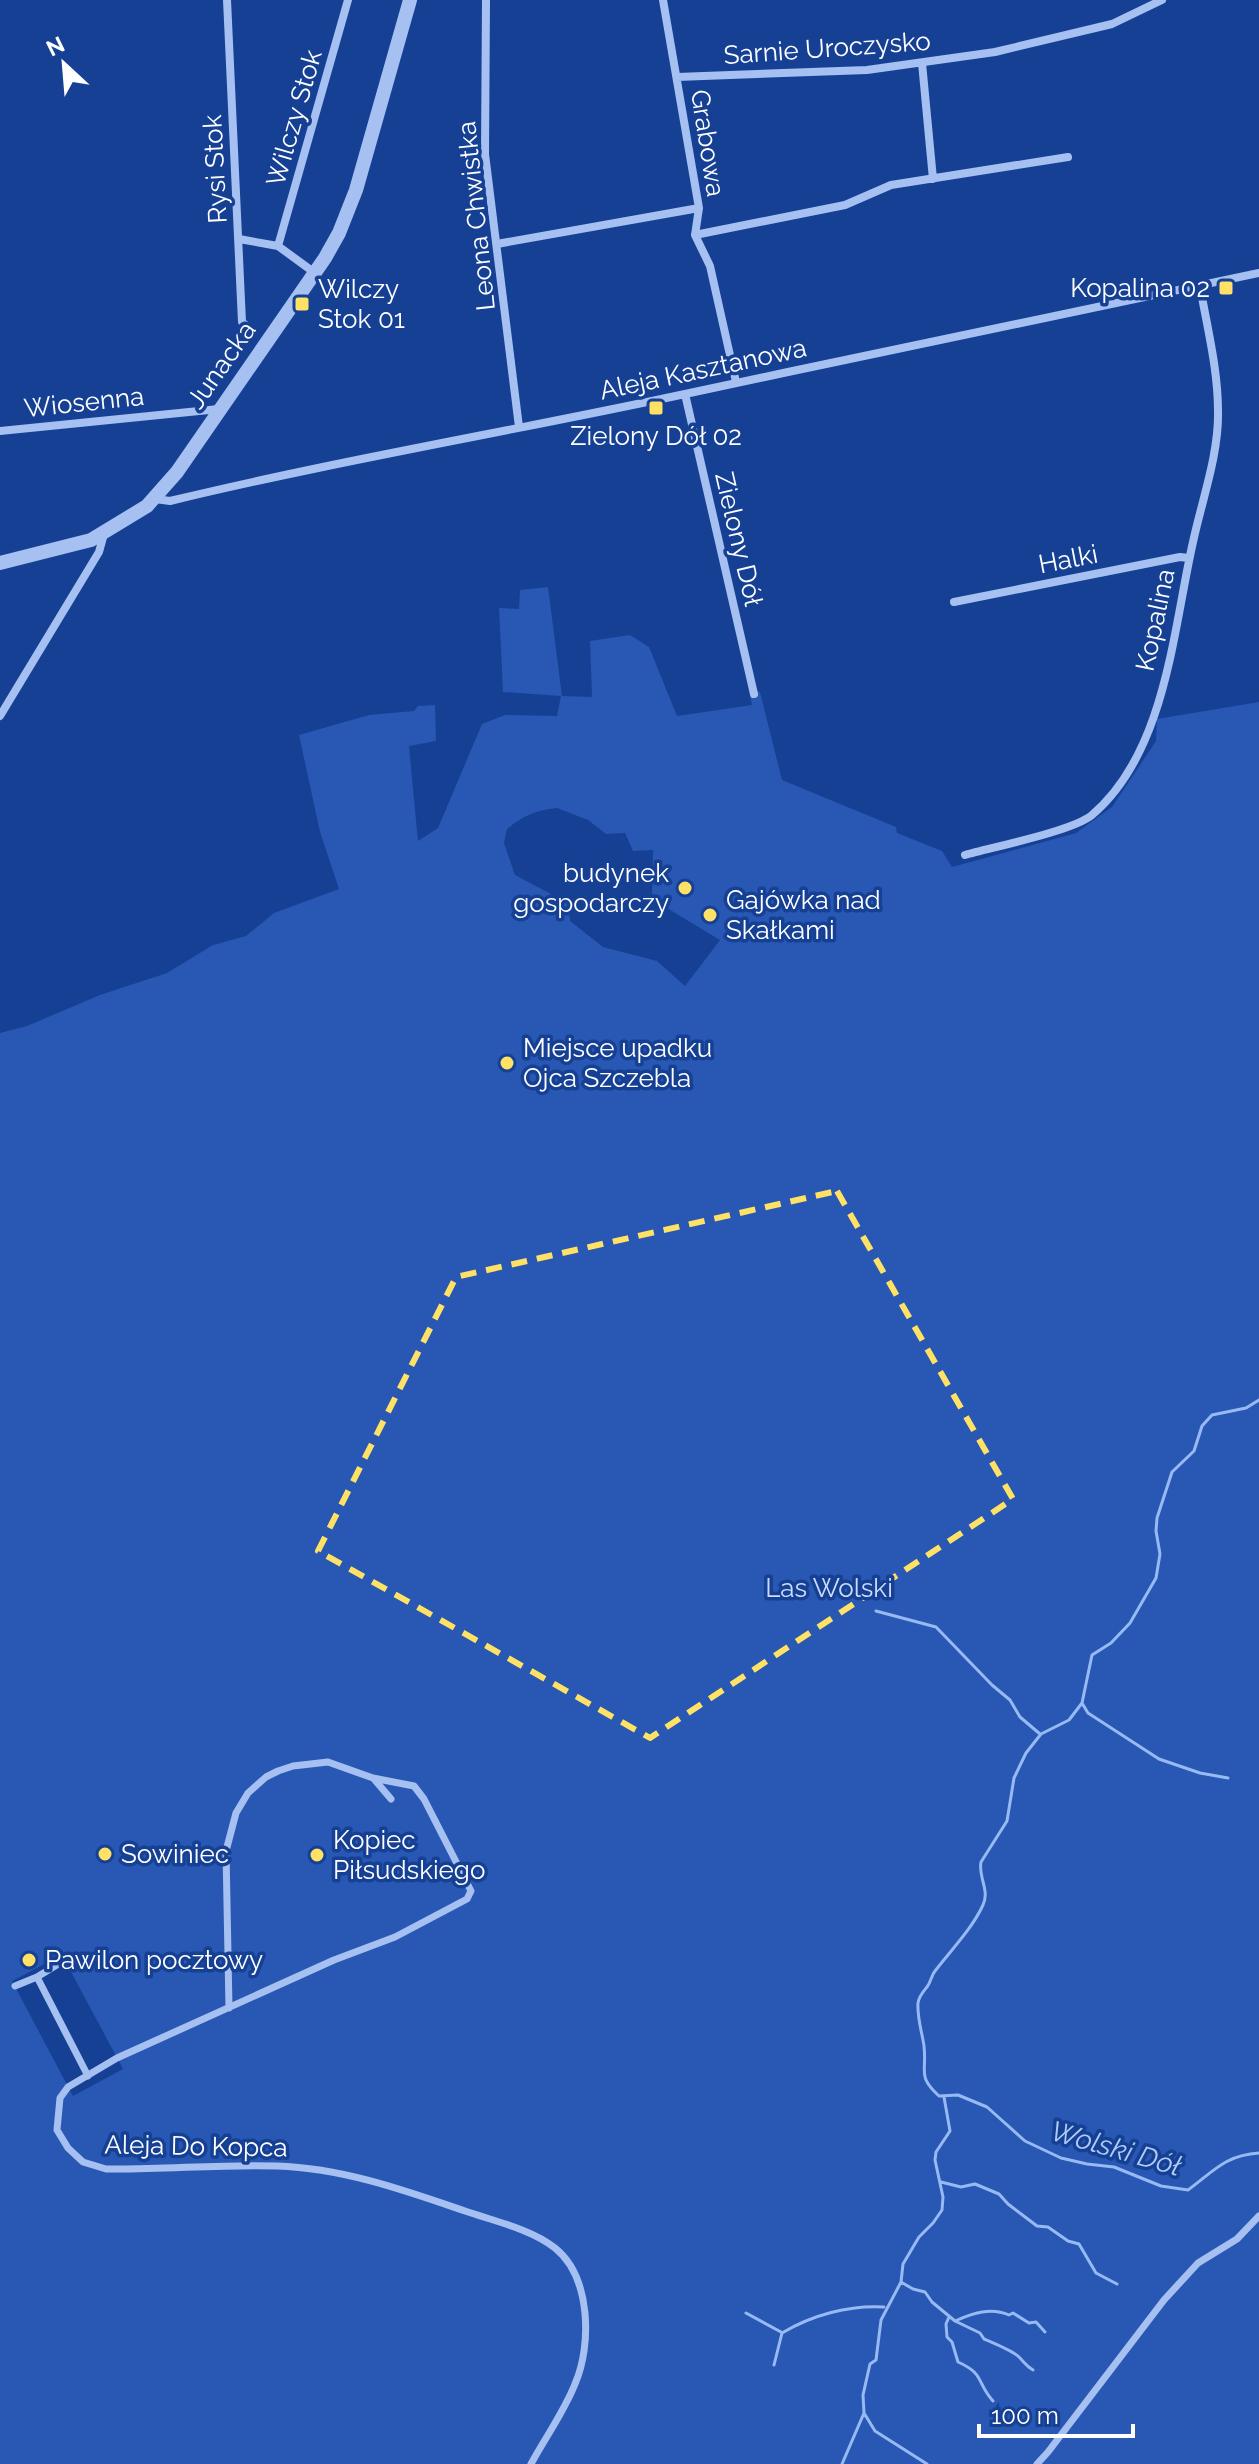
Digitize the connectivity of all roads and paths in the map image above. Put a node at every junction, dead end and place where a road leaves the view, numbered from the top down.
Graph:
1 (227, 0) edge
2 (348, 0) edge
3 (410, 0) edge
4 (486, 0) edge
5 (663, 0) edge
6 (1162, 0) edge
7 (922, 63) junction
8 (677, 77) junction
9 (1068, 157) dead end
10 (933, 179) junction
11 (699, 208) junction
12 (695, 235) junction
13 (239, 239) junction
14 (497, 244) junction
15 (278, 246) junction
16 (315, 273) junction
17 (1259, 273) edge
18 (1200, 286) junction
19 (253, 331) dead end
20 (736, 382) junction
21 (685, 394) junction
22 (219, 409) junction
23 (519, 427) junction
24 (0, 431) edge
25 (155, 499) junction
26 (104, 534) junction
27 (1189, 558) junction
28 (0, 563) edge
29 (954, 602) dead end
30 (754, 694) dead end
31 (0, 716) edge
32 (965, 855) dead end
33 (373, 1778) junction
34 (391, 1799) dead end
35 (65, 1960) dead end
36 (37, 1977) junction
37 (15, 1986) dead end
38 (229, 2008) junction
39 (88, 2076) junction
40 (1259, 2216) edge
41 (531, 2464) edge
42 (1037, 2464) edge

1 - 13 street, Rysi Stok
2 - 15 street, Wilczy Stok
3 - 16 street, Junacka
4 - 14 street, Leona Chwistka
5 - 8 street, Grabowa
6 - 7 street, Sarnie Uroczysko
7 - 8 street, Sarnie Uroczysko
7 - 10 street
8 - 11 street, Grabowa
9 - 10 street
10 - 12 street
11 - 12 street, Grabowa
11 - 14 street
12 - 20 street, Grabowa
13 - 15 street
13 - 19 street, Rysi Stok
14 - 23 street, Leona Chwistka
15 - 16 street
16 - 22 street, Junacka
17 - 18 street, Aleja Kasztanowa
18 - 20 street, Aleja Kasztanowa
18 - 27 street, Kopalina
20 - 21 street, Aleja Kasztanowa
21 - 23 street, Aleja Kasztanowa
21 - 30 street, Zielony Dół
22 - 24 street, Wiosenna
22 - 25 street, Junacka
23 - 25 street, Aleja Kasztanowa
25 - 26 street, Junacka
26 - 28 street, Junacka
26 - 31 street
27 - 29 street, Halki
27 - 32 street, Kopalina
33 - 34 street
33 - 38 street
33 - 38 street, Aleja Do Kopca
35 - 36 street
36 - 37 street
36 - 39 street
38 - 39 street, Aleja Do Kopca
39 - 41 street, Aleja Do Kopca
40 - 42 street

